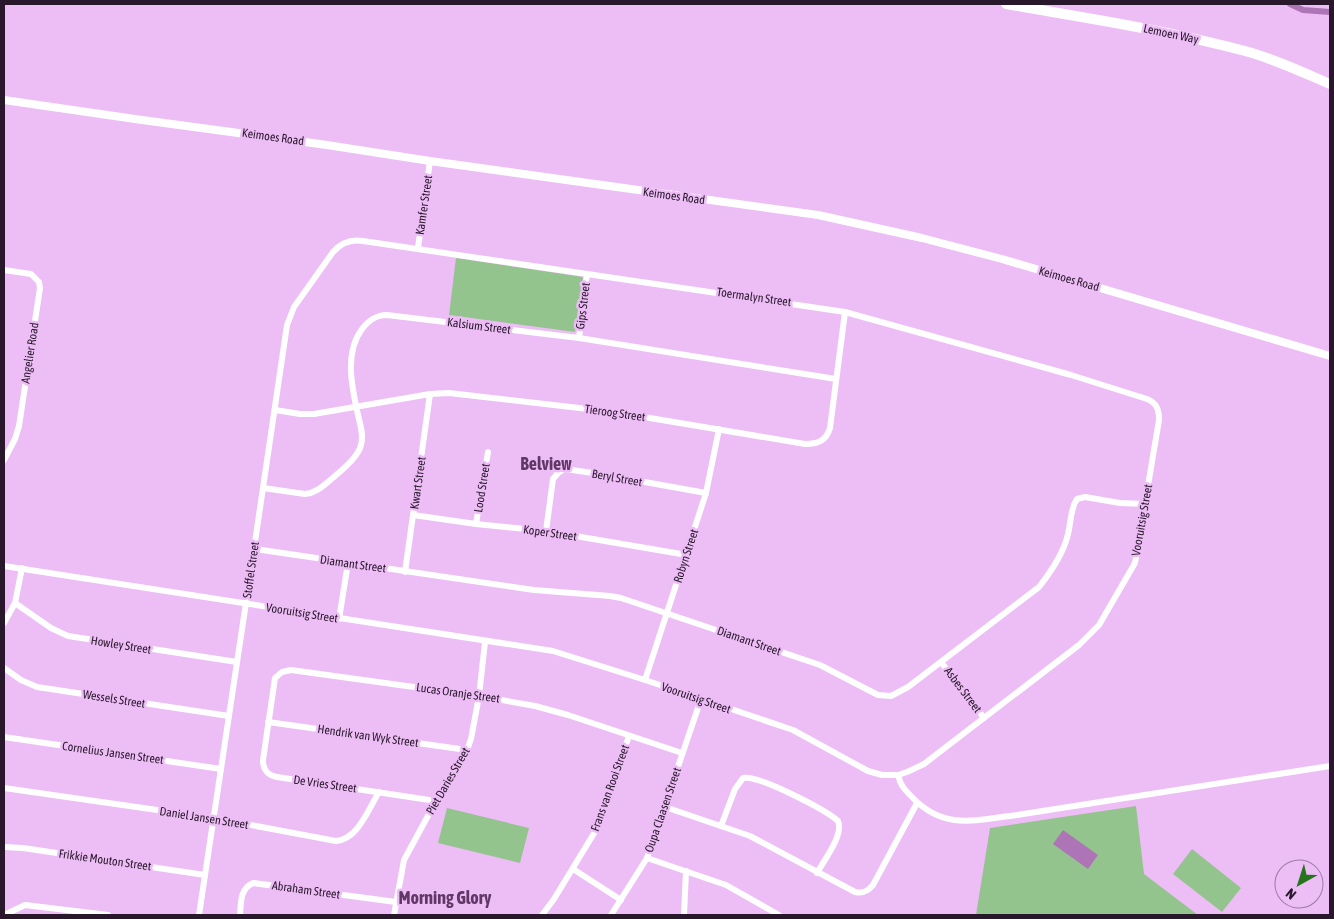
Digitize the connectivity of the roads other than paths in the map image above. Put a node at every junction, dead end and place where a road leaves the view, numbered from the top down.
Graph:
1 (1006, 4) edge
2 (1330, 84) edge
3 (4, 100) edge
4 (430, 161) junction
5 (345, 242) joint
6 (418, 248) junction
7 (4, 270) edge
8 (587, 274) junction
9 (845, 312) junction
10 (579, 338) junction
11 (1330, 356) edge
12 (836, 379) junction
13 (430, 394) junction
14 (1153, 402) joint
15 (356, 407) junction
16 (275, 410) junction
17 (719, 429) junction
18 (488, 452) dead end
19 (4, 460) edge
20 (263, 488) junction
21 (706, 493) junction
22 (1145, 504) junction
23 (413, 515) junction
24 (476, 524) junction
25 (546, 531) junction
26 (255, 549) junction
27 (687, 555) junction
28 (348, 563) junction
29 (4, 566) edge
30 (22, 568) junction
31 (405, 572) junction
32 (15, 603) junction
33 (246, 605) junction
34 (667, 613) junction
35 (339, 619) junction
36 (4, 623) edge
37 (485, 642) junction
38 (237, 662) junction
39 (941, 662) junction
40 (4, 668) edge
41 (645, 680) junction
42 (478, 696) junction
43 (701, 699) junction
44 (229, 716) junction
45 (984, 718) junction
46 (268, 722) junction
47 (629, 736) junction
48 (4, 737) edge
49 (467, 750) junction
50 (682, 752) junction
51 (1330, 766) edge
52 (221, 768) junction
53 (898, 774) junction
54 (4, 788) edge
55 (379, 792) junction
56 (436, 801) junction
57 (917, 803) junction
58 (665, 807) junction
59 (213, 818) junction
60 (721, 826) junction
61 (4, 847) edge
62 (647, 858) junction
63 (573, 869) junction
64 (686, 871) junction
65 (817, 873) junction
66 (205, 875) junction
67 (621, 900) junction
68 (396, 902) junction
69 (4, 915) edge
70 (108, 915) edge
71 (199, 915) edge
72 (240, 915) edge
73 (394, 915) edge
74 (542, 915) edge
75 (611, 915) edge
76 (684, 915) edge
77 (778, 915) edge

1 - 2 highway, Lemoen Way
3 - 4 street, Keimoes Road
4 - 6 street, Kamfer Street
4 - 11 street, Keimoes Road
5 - 6 street, Toermalyn Street
5 - 16 street, Stoffel Street
6 - 8 street, Toermalyn Street
7 - 19 street, Angelier Road
8 - 9 street, Toermalyn Street
8 - 10 street, Gips Street
9 - 12 street, Tieroog Street
9 - 14 street, Toermalyn Street
10 - 12 street, Kalsium Street
10 - 15 street, Kalsium Street
12 - 17 street, Tieroog Street
13 - 15 street, Tieroog Street
13 - 17 street, Tieroog Street
13 - 23 street, Kwart Street
14 - 22 street, Vooruitsig Street
15 - 16 street, Tieroog Street
15 - 20 street, Kalsium Street
16 - 20 street, Stoffel Street
17 - 21 street, Robyn Street
18 - 24 street, Lood Street
20 - 26 street, Stoffel Street
21 - 25 street, Beryl Street
21 - 27 street, Robyn Street
22 - 39 street, Diamant Street
22 - 45 street, Vooruitsig Street
23 - 24 street, Koper Street
23 - 31 street, Kwart Street
24 - 25 street, Koper Street
25 - 27 street, Koper Street
26 - 28 street, Diamant Street
26 - 33 street, Stoffel Street
27 - 34 street, Robyn Street
28 - 31 street, Diamant Street
28 - 35 street
29 - 30 street, Vooruitsig Street
30 - 32 street
30 - 33 street, Vooruitsig Street
31 - 34 street, Diamant Street
32 - 36 street
32 - 38 street, Howley Street
33 - 35 street, Vooruitsig Street
33 - 38 street, Stoffel Street
34 - 39 street, Diamant Street
34 - 41 street, Robyn Street
35 - 37 street, Vooruitsig Street
37 - 41 street, Vooruitsig Street
37 - 42 street, Piet Daries Street
38 - 44 street, Stoffel Street
39 - 45 street, Asbes Street
40 - 44 street, Wessels Street
41 - 43 street, Vooruitsig Street
42 - 46 street, Lucas Oranje Street
42 - 47 street, Lucas Oranje Street
42 - 49 street, Piet Daries Street
43 - 50 street, Oupa Claasen Street
43 - 53 street, Vooruitsig Street
44 - 52 street, Stoffel Street
45 - 53 street, Vooruitsig Street
46 - 49 street, Hendrik van Wyk Street
46 - 55 street, De Vries Street
47 - 50 street, Lucas Oranje Street
47 - 63 street, Frans van Rooi Street
48 - 52 street, Cornelius Jansen Street
49 - 56 street, Piet Daries Street
50 - 58 street, Oupa Claasen Street
51 - 57 street
52 - 59 street, Stoffel Street
53 - 57 street
54 - 59 street, Daniel Jansen Street
55 - 56 street, De Vries Street
55 - 59 street, Daniel Jansen Street
56 - 68 street, Piet Daries Street
57 - 65 street
58 - 60 street
58 - 62 street, Oupa Claasen Street
59 - 66 street, Stoffel Street
60 - 65 street
60 - 65 street
61 - 66 street, Frikkie Mouton Street
62 - 64 street
62 - 67 street, Oupa Claasen Street
63 - 67 street
63 - 74 street, Frans van Rooi Street
64 - 76 street
64 - 77 street
66 - 71 street, Stoffel Street
67 - 75 street, Oupa Claasen Street
68 - 72 street, Abraham Street
68 - 73 street, Piet Daries Street
69 - 70 street

